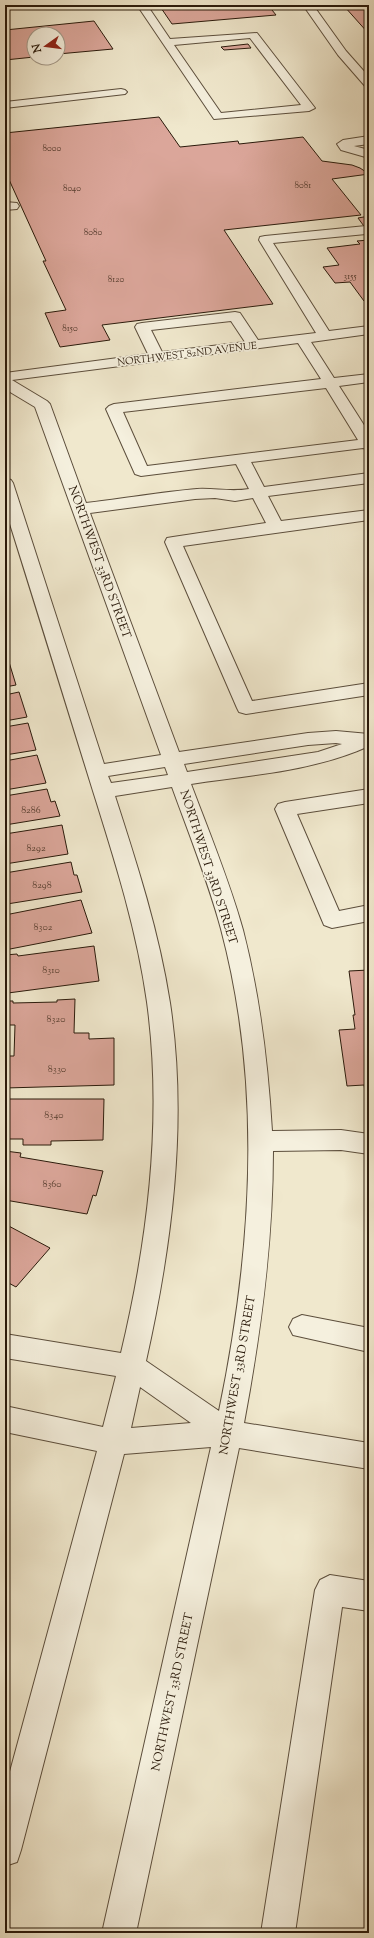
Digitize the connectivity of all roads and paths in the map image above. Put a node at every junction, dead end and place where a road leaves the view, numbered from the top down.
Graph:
1 (142, 5) edge
2 (308, 5) edge
3 (167, 42) junction
4 (369, 84) edge
5 (121, 92) dead end
6 (5, 105) edge
7 (369, 140) edge
8 (369, 154) edge
9 (366, 230) dead end
10 (369, 330) edge
11 (324, 336) junction
12 (302, 338) junction
13 (254, 345) junction
14 (157, 357) junction
15 (5, 377) edge
16 (369, 378) edge
17 (5, 382) edge
18 (330, 383) junction
19 (369, 444) edge
20 (242, 459) junction
21 (369, 478) edge
22 (5, 483) edge
23 (259, 493) junction
24 (83, 516) junction
25 (369, 516) edge
26 (276, 528) junction
27 (367, 694) edge
28 (368, 740) edge
29 (173, 760) junction
30 (180, 780) junction
31 (100, 781) junction
32 (369, 796) edge
33 (369, 914) edge
34 (369, 1128) edge
35 (341, 1140) junction
36 (260, 1141) junction
37 (369, 1144) edge
38 (302, 1327) dead end
39 (369, 1340) edge
40 (5, 1346) edge
41 (133, 1367) junction
42 (5, 1419) edge
43 (228, 1433) junction
44 (113, 1442) junction
45 (369, 1456) edge
46 (369, 1596) edge
47 (5, 1850) edge
48 (119, 1933) edge
49 (278, 1933) edge

1 - 3 street
2 - 4 street
3 - 3 street
5 - 6 street
7 - 8 street
9 - 11 street
10 - 11 street, NORTHWEST 82ND AVENUE
11 - 12 street, NORTHWEST 82ND AVENUE
12 - 13 street, NORTHWEST 82ND AVENUE
12 - 18 street
13 - 14 street, NORTHWEST 82ND AVENUE
13 - 14 street
14 - 15 street, NORTHWEST 82ND AVENUE
16 - 18 street
17 - 24 street, NORTHWEST 33RD STREET
18 - 19 street
18 - 20 street
19 - 20 street
20 - 23 street
21 - 23 street
22 - 31 street
23 - 24 street
23 - 26 street
24 - 29 street, NORTHWEST 33RD STREET
25 - 26 street
26 - 27 street
28 - 29 street
28 - 30 street
29 - 30 street, NORTHWEST 33RD STREET
29 - 31 street
30 - 31 street
30 - 36 street, NORTHWEST 33RD STREET
31 - 41 street
32 - 33 street
34 - 35 street
35 - 36 street
35 - 37 street
36 - 43 street, NORTHWEST 33RD STREET
38 - 39 street
40 - 41 street
41 - 43 street
41 - 44 street
42 - 44 street
43 - 44 street
43 - 45 street
43 - 48 street, NORTHWEST 33RD STREET
44 - 47 street
46 - 49 street

